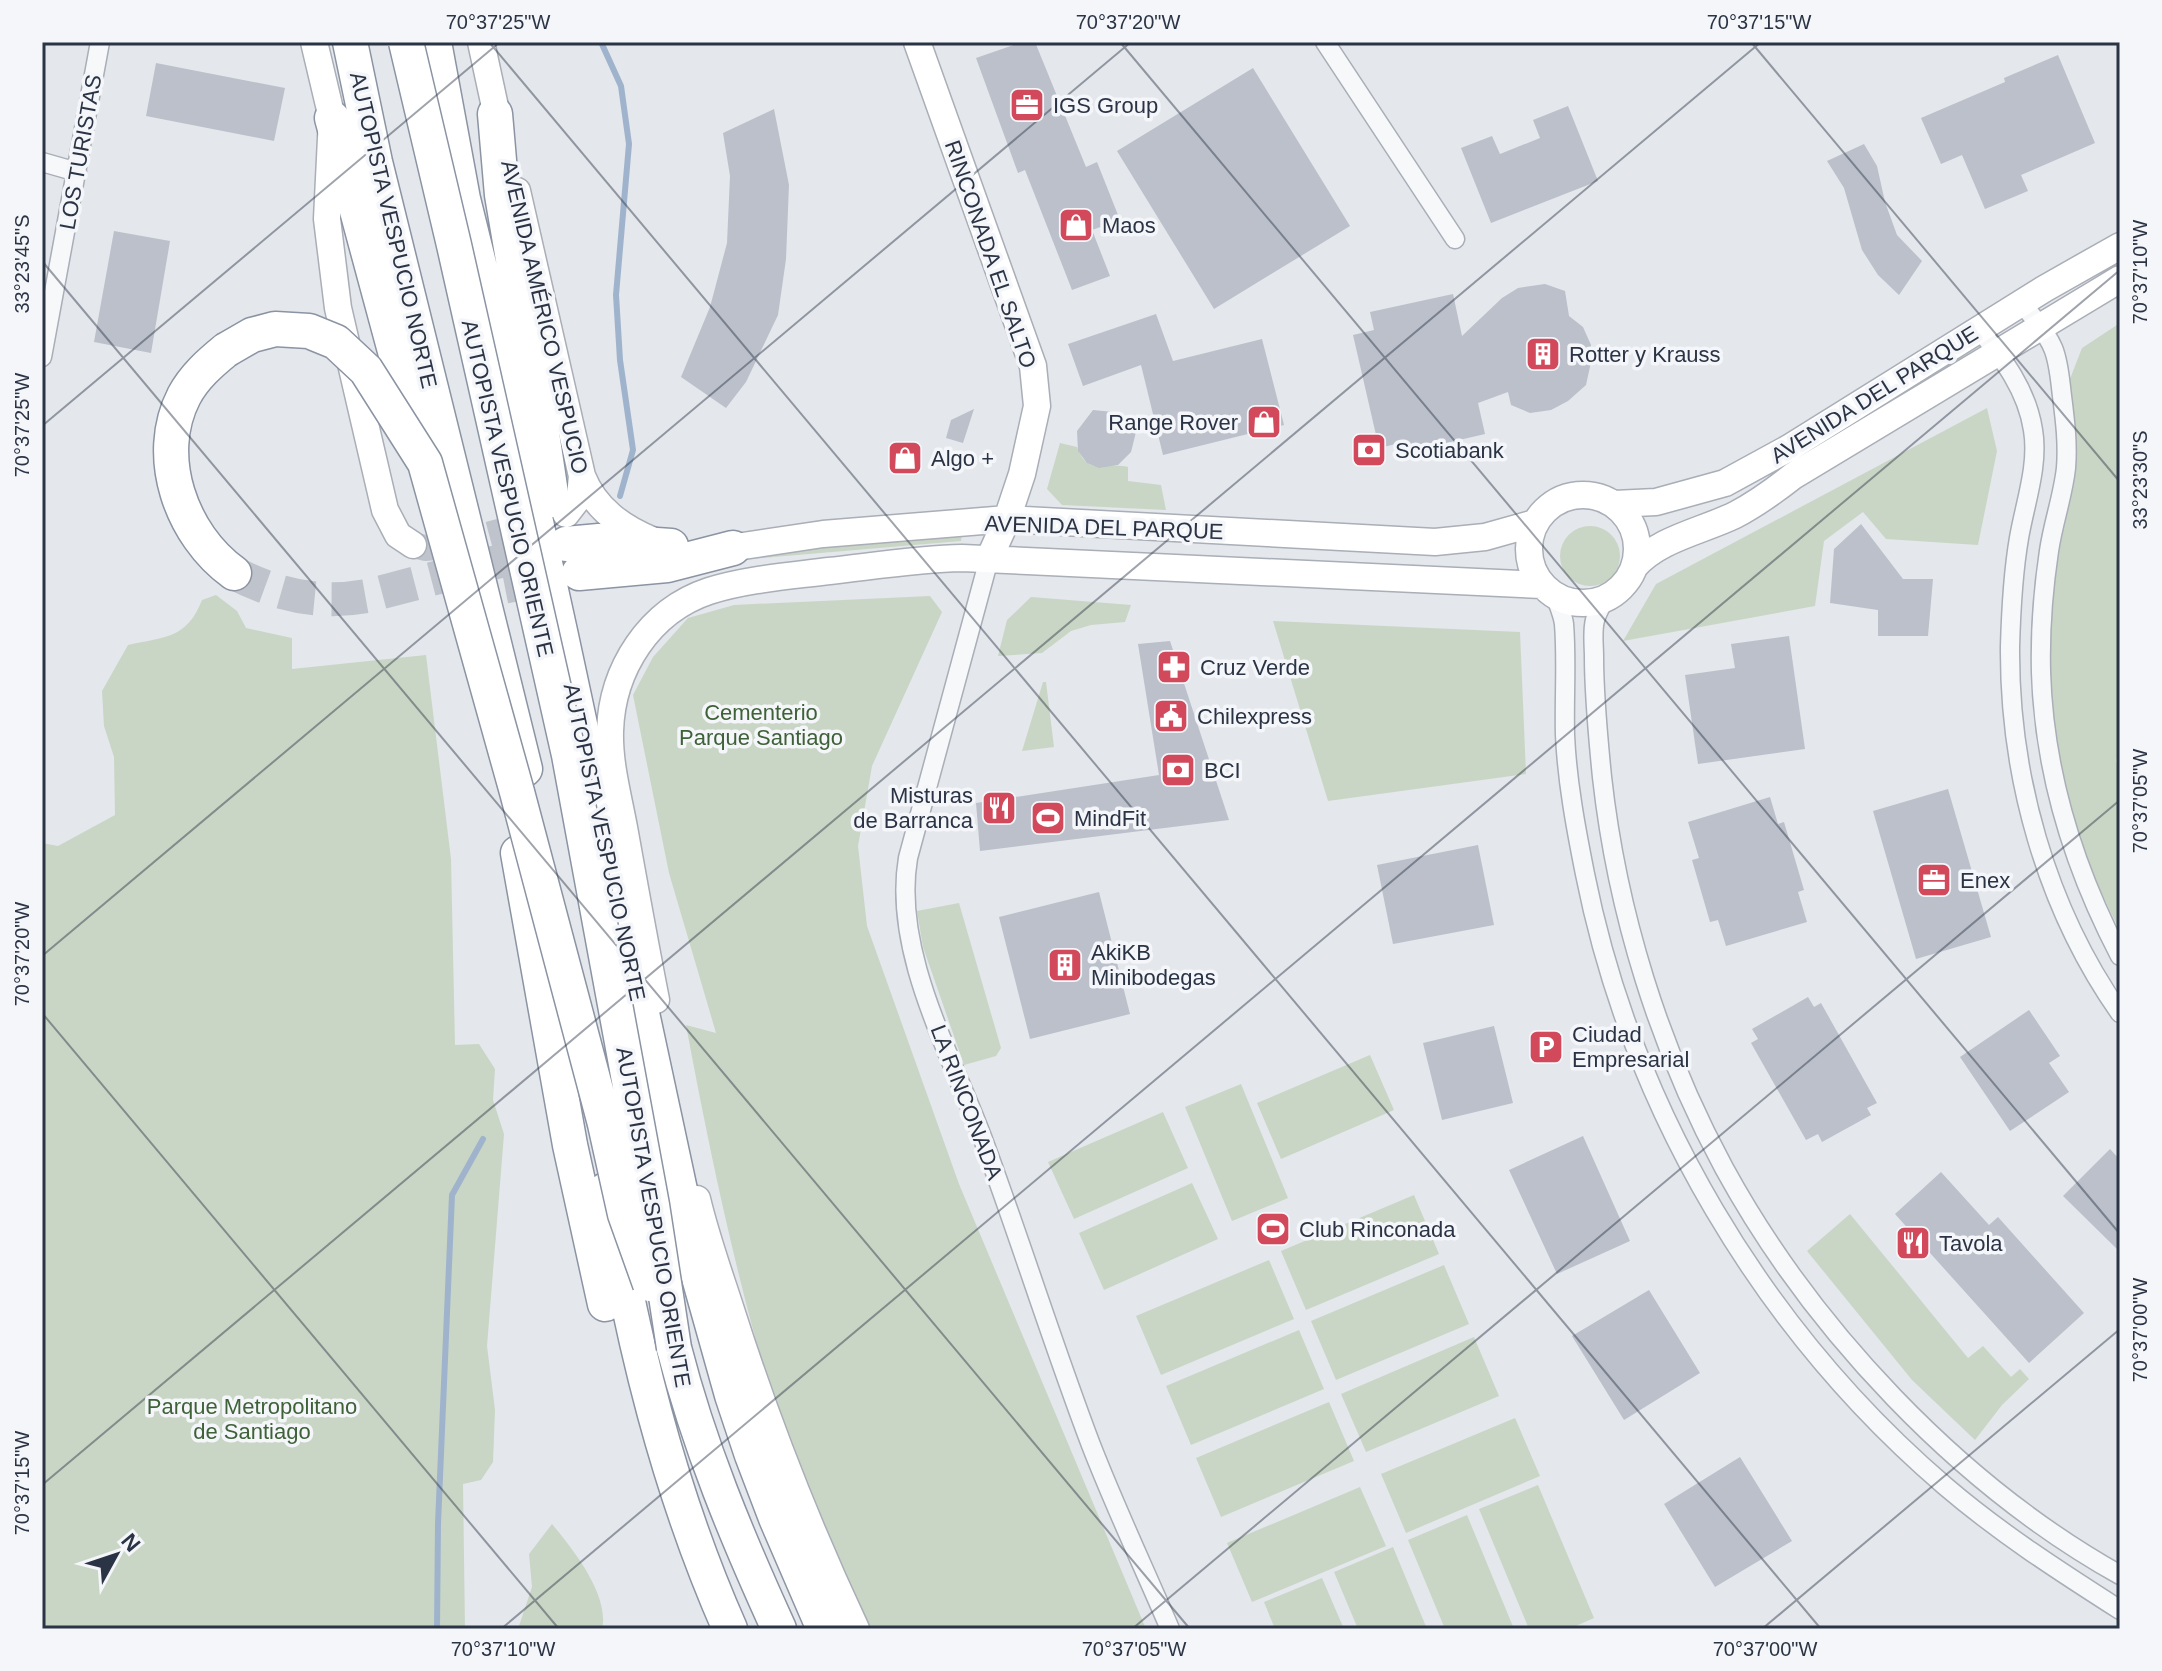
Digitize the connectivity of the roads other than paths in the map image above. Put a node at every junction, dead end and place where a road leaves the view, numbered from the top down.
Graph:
1 (100, 42) edge
2 (314, 42) edge
3 (327, 42) edge
4 (350, 42) edge
5 (406, 42) edge
6 (434, 42) edge
7 (481, 42) edge
8 (917, 42) edge
9 (1325, 42) edge
10 (495, 114) junction
11 (332, 118) junction
12 (42, 162) edge
13 (77, 172) junction
14 (1455, 239) dead end
15 (2120, 246) edge
16 (2120, 279) edge
17 (2022, 303) junction
18 (2040, 327) junction
19 (1979, 329) junction
20 (416, 331) junction
21 (1997, 352) junction
22 (42, 357) edge
23 (425, 463) junction
24 (582, 476) junction
25 (1614, 504) junction
26 (1007, 519) junction
27 (1535, 523) junction
28 (571, 544) junction
29 (413, 545) dead end
30 (671, 546) junction
31 (733, 548) junction
32 (989, 559) junction
33 (1634, 567) junction
34 (234, 573) tunnel mouth
35 (1548, 590) junction
36 (1605, 598) junction
37 (561, 636) junction
38 (2045, 726) junction
39 (2014, 727) junction
40 (2056, 786) junction
41 (2025, 788) junction
42 (509, 808) dead end
43 (2120, 956) edge
44 (2120, 1013) edge
45 (674, 1348) junction
46 (2120, 1575) edge
47 (710, 1584) junction
48 (2120, 1610) edge
49 (730, 1629) edge
50 (779, 1629) edge
51 (824, 1629) edge
52 (856, 1629) edge
53 (1170, 1629) edge

1 - 13 street, LOS TURISTAS
2 - 11 street
3 - 20 highway
4 - 20 highway, AUTOPISTA VESPUCIO NORTE
5 - 45 highway, AUTOPISTA VESPUCIO ORIENTE, bridge
6 - 37 highway, AUTOPISTA VESPUCIO NORTE
7 - 10 street, AVENIDA AMÉRICO VESPUCIO
8 - 26 street, RINCONADA EL SALTO
9 - 14 street
10 - 24 street, AVENIDA AMÉRICO VESPUCIO
10 - 37 highway
11 - 23 highway, bridge
11 - 29 street
12 - 13 street
13 - 22 street, LOS TURISTAS
15 - 17 street, AVENIDA DEL PARQUE
16 - 18 street, AVENIDA DEL PARQUE
17 - 18 street
17 - 19 street, AVENIDA DEL PARQUE
18 - 21 street, AVENIDA DEL PARQUE
18 - 38 street
19 - 21 street
19 - 25 street, AVENIDA DEL PARQUE
20 - 47 highway, AUTOPISTA VESPUCIO NORTE
21 - 33 street, AVENIDA DEL PARQUE
21 - 39 street
23 - 34 highway, bridge
23 - 45 highway, bridge
24 - 28 street
24 - 30 street, AVENIDA AMÉRICO VESPUCIO
25 - 27 street
25 - 33 street
26 - 27 street, AVENIDA DEL PARQUE
26 - 31 street, AVENIDA DEL PARQUE
26 - 32 street, RINCONADA EL SALTO
27 - 35 street
28 - 30 highway
28 - 31 highway
30 - 31 street, AVENIDA DEL PARQUE
32 - 35 street, AVENIDA DEL PARQUE
32 - 52 street, AVENIDA DEL PARQUE
32 - 53 street, LA RINCONADA
33 - 36 street
35 - 36 street
35 - 48 street
36 - 46 street
37 - 51 highway, AUTOPISTA VESPUCIO NORTE
38 - 39 street
38 - 40 street
39 - 41 street
40 - 41 street
40 - 43 street
41 - 44 street
42 - 47 highway
45 - 50 highway, AUTOPISTA VESPUCIO ORIENTE
47 - 49 highway, AUTOPISTA VESPUCIO NORTE

